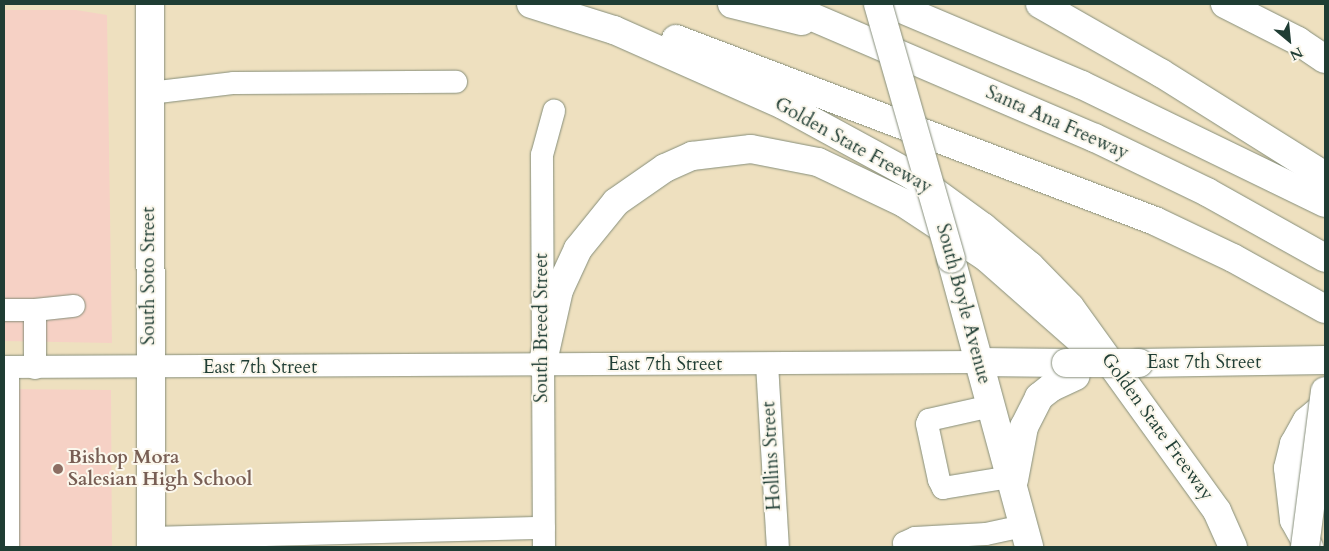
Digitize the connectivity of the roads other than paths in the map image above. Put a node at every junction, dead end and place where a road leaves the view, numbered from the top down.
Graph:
1 (150, 4) edge
2 (531, 4) edge
3 (732, 4) edge
4 (782, 4) edge
5 (878, 4) edge
6 (890, 4) edge
7 (1040, 4) edge
8 (1225, 4) edge
9 (581, 19) junction
10 (847, 32) junction
11 (1325, 59) edge
12 (456, 82) dead end
13 (150, 93) junction
14 (554, 111) dead end
15 (1325, 176) edge
16 (1325, 203) edge
17 (1325, 258) edge
18 (74, 306) dead end
19 (1325, 308) edge
20 (4, 310) edge
21 (35, 310) junction
22 (1325, 360) edge
23 (979, 362) junction
24 (767, 364) junction
25 (542, 366) junction
26 (1127, 366) junction
27 (6, 367) edge
28 (35, 368) junction
29 (148, 368) junction
30 (1071, 370) junction
31 (1325, 391) edge
32 (991, 406) junction
33 (1325, 406) edge
34 (1011, 482) junction
35 (544, 537) edge
36 (1026, 537) edge
37 (347, 540) edge
38 (151, 543) edge
39 (8, 547) edge
40 (778, 547) edge
41 (905, 547) edge
42 (1233, 547) edge
43 (1307, 547) edge

1 - 13 main road, South Soto Street
2 - 9 main road, Golden State Freeway
3 - 10 main road
4 - 10 main road, Santa Ana Freeway
5 - 23 main road, South Boyle Avenue, bridge
6 - 16 main road
7 - 15 main road
8 - 11 main road
9 - 19 main road
9 - 26 main road, Golden State Freeway
10 - 17 main road, Santa Ana Freeway
12 - 13 street
13 - 29 main road, South Soto Street
14 - 25 street, South Breed Street
18 - 21 street
20 - 21 street
21 - 28 street
22 - 26 main road, East 7th Street
23 - 24 street, East 7th Street
23 - 30 main road, East 7th Street
23 - 32 main road, South Boyle Avenue
24 - 25 street, East 7th Street
24 - 40 street, Hollins Street
25 - 26 main road
25 - 29 street, East 7th Street
25 - 35 street, South Breed Street
26 - 30 main road, East 7th Street, bridge
26 - 42 main road, Golden State Freeway
27 - 28 street, East 7th Street
27 - 39 street
28 - 29 street, East 7th Street
29 - 38 main road, South Soto Street
30 - 34 main road
31 - 43 main road, bridge
32 - 34 main road, South Boyle Avenue
32 - 34 street
33 - 43 main road
34 - 36 main road, South Boyle Avenue
35 - 37 street
36 - 41 street
37 - 38 street

